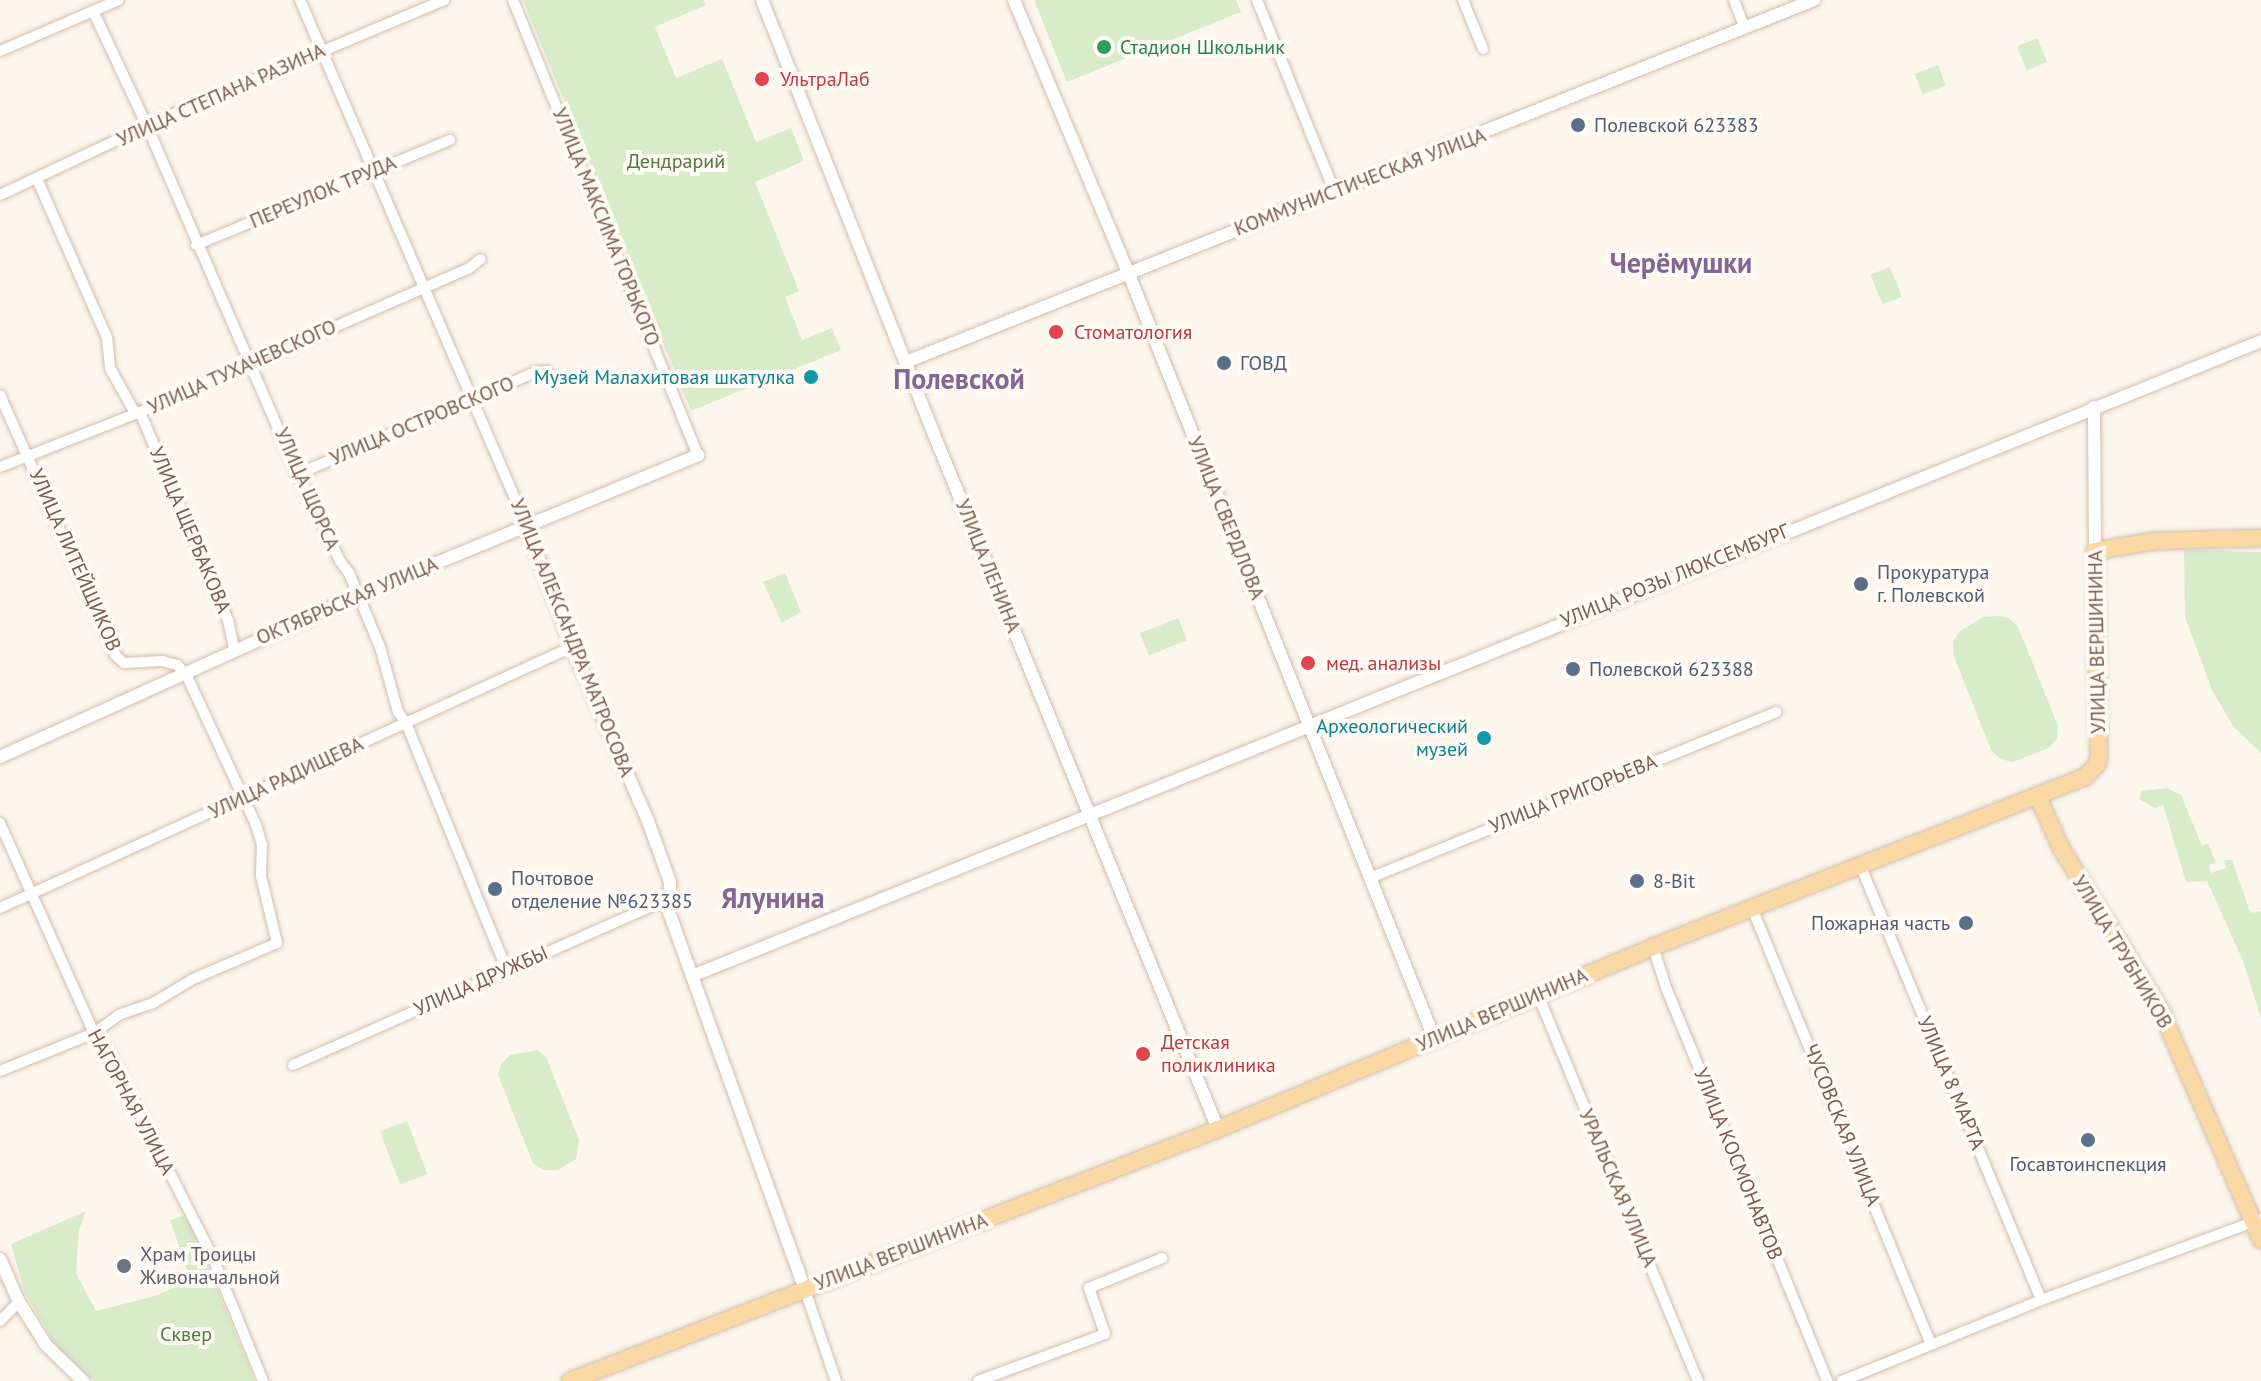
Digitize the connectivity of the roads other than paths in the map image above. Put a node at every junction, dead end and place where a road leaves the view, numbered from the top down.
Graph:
1 (119, 0) edge
2 (300, 0) edge
3 (444, 0) edge
4 (513, 0) edge
5 (762, 0) edge
6 (1014, 0) edge
7 (1257, 0) edge
8 (1463, 0) edge
9 (1734, 0) edge
10 (1814, 0) edge
11 (93, 11) junction
12 (1745, 28) junction
13 (321, 49) junction
14 (1483, 49) dead end
15 (0, 51) edge
16 (148, 128) junction
17 (450, 140) dead end
18 (375, 170) junction
19 (37, 179) junction
20 (1335, 193) junction
21 (0, 195) edge
22 (196, 245) junction
23 (481, 259) dead end
24 (1128, 272) junction
25 (425, 287) junction
26 (2261, 341) edge
27 (906, 362) junction
28 (251, 363) junction
29 (547, 371) dead end
30 (0, 395) edge
31 (472, 399) junction
32 (2094, 407) junction
33 (137, 412) junction
34 (698, 455) joint
35 (28, 457) junction
36 (0, 467) edge
37 (298, 474) junction
38 (526, 524) junction
39 (2261, 538) edge
40 (2095, 551) junction
41 (359, 595) junction
42 (572, 647) junction
43 (234, 649) junction
44 (186, 674) junction
45 (1776, 712) dead end
46 (406, 723) junction
47 (1308, 724) junction
48 (0, 757) edge
49 (245, 797) junction
50 (2038, 797) junction
51 (1089, 813) junction
52 (0, 823) edge
53 (1861, 867) junction
54 (1370, 878) junction
55 (30, 895) junction
56 (670, 898) junction
57 (0, 908) edge
58 (1752, 908) junction
59 (1653, 947) junction
60 (507, 971) junction
61 (692, 976) junction
62 (1538, 995) junction
63 (94, 1033) junction
64 (1434, 1038) junction
65 (293, 1065) dead end
66 (0, 1071) edge
67 (1218, 1129) junction
68 (2257, 1219) edge
69 (2261, 1240) edge
70 (1162, 1258) dead end
71 (0, 1259) edge
72 (805, 1290) junction
73 (2041, 1300) junction
74 (19, 1302) junction
75 (0, 1321) edge
76 (1930, 1343) junction
77 (83, 1381) edge
78 (263, 1381) edge
79 (570, 1381) edge
80 (836, 1381) edge
81 (978, 1381) edge
82 (1698, 1381) edge
83 (1827, 1381) edge
84 (1842, 1381) edge

1 - 11 street
2 - 13 street, УЛИЦА АЛЕКСАНДРА МАТРОСОВА
3 - 13 street, УЛИЦА СТЕПАНА РАЗИНА
4 - 34 street, УЛИЦА МАКСИМА ГОРЬКОГО
5 - 27 street, УЛИЦА ЛЕНИНА
6 - 24 street, УЛИЦА СВЕРДЛОВА
7 - 20 street
8 - 14 street
9 - 12 street
10 - 12 street, КОММУНИСТИЧЕСКАЯ УЛИЦА
11 - 15 street
11 - 16 street, УЛИЦА ЩОРСА
12 - 20 street, КОММУНИСТИЧЕСКАЯ УЛИЦА
13 - 16 street, УЛИЦА СТЕПАНА РАЗИНА
13 - 18 street, УЛИЦА АЛЕКСАНДРА МАТРОСОВА
16 - 19 street, УЛИЦА СТЕПАНА РАЗИНА
16 - 22 street, УЛИЦА ЩОРСА
17 - 18 street, ПЕРЕУЛОК ТРУДА
18 - 22 street, ПЕРЕУЛОК ТРУДА
18 - 25 street, УЛИЦА АЛЕКСАНДРА МАТРОСОВА
19 - 21 street, УЛИЦА СТЕПАНА РАЗИНА
19 - 33 street, УЛИЦА ЩЕРБАКОВА
20 - 24 street, КОММУНИСТИЧЕСКАЯ УЛИЦА
22 - 28 street, УЛИЦА ЩОРСА
23 - 25 street, УЛИЦА ТУХАЧЕВСКОГО
24 - 27 street, КОММУНИСТИЧЕСКАЯ УЛИЦА
24 - 47 street, УЛИЦА СВЕРДЛОВА
25 - 28 street, УЛИЦА ТУХАЧЕВСКОГО
25 - 31 street, УЛИЦА АЛЕКСАНДРА МАТРОСОВА
26 - 32 street, УЛИЦА РОЗЫ ЛЮКСЕМБУРГ
27 - 51 street, УЛИЦА ЛЕНИНА
28 - 33 street, УЛИЦА ТУХАЧЕВСКОГО
28 - 37 street, УЛИЦА ЩОРСА
29 - 31 street, УЛИЦА ОСТРОВСКОГО
30 - 35 street, УЛИЦА ЛИТЕЙЩИКОВ
31 - 37 street, УЛИЦА ОСТРОВСКОГО
31 - 38 street, УЛИЦА АЛЕКСАНДРА МАТРОСОВА
32 - 40 street, УЛИЦА ВЕРШИНИНА
32 - 47 street, УЛИЦА РОЗЫ ЛЮКСЕМБУРГ
33 - 35 street, УЛИЦА ТУХАЧЕВСКОГО
33 - 43 street, УЛИЦА ЩЕРБАКОВА
34 - 38 street, ОКТЯБРЬСКАЯ УЛИЦА
35 - 36 street, УЛИЦА ТУХАЧЕВСКОГО
35 - 44 street, УЛИЦА ЛИТЕЙЩИКОВ
37 - 41 street, УЛИЦА ЩОРСА
38 - 41 street, ОКТЯБРЬСКАЯ УЛИЦА
38 - 42 street, УЛИЦА АЛЕКСАНДРА МАТРОСОВА
39 - 40 main road
40 - 50 main road, УЛИЦА ВЕРШИНИНА
41 - 43 street, ОКТЯБРЬСКАЯ УЛИЦА
41 - 46 street, УЛИЦА ЩОРСА
42 - 46 street, УЛИЦА РАДИЩЕВА
42 - 56 street, УЛИЦА АЛЕКСАНДРА МАТРОСОВА
43 - 44 street, ОКТЯБРЬСКАЯ УЛИЦА
44 - 48 street, ОКТЯБРЬСКАЯ УЛИЦА
44 - 49 street
45 - 54 street, УЛИЦА ГРИГОРЬЕВА
46 - 49 street, УЛИЦА РАДИЩЕВА
46 - 60 street, УЛИЦА ЩОРСА
47 - 51 street, УЛИЦА РОЗЫ ЛЮКСЕМБУРГ
47 - 54 street, УЛИЦА СВЕРДЛОВА
49 - 55 street, УЛИЦА РАДИЩЕВА
49 - 63 street
50 - 53 main road, УЛИЦА ВЕРШИНИНА
50 - 68 main road, УЛИЦА ТРУБНИКОВ
51 - 61 street, УЛИЦА РОЗЫ ЛЮКСЕМБУРГ
51 - 67 street, УЛИЦА ЛЕНИНА
52 - 55 street, НАГОРНАЯ УЛИЦА
53 - 58 main road, УЛИЦА ВЕРШИНИНА
53 - 73 street, УЛИЦА 8 МАРТА
54 - 64 street, УЛИЦА СВЕРДЛОВА
55 - 57 street, УЛИЦА РАДИЩЕВА
55 - 63 street, НАГОРНАЯ УЛИЦА
56 - 60 street, УЛИЦА ДРУЖБЫ
56 - 61 street, УЛИЦА АЛЕКСАНДРА МАТРОСОВА
58 - 59 main road, УЛИЦА ВЕРШИНИНА
58 - 76 street, ЧУСОВСКАЯ УЛИЦА
59 - 62 main road, УЛИЦА ВЕРШИНИНА
59 - 83 street, УЛИЦА КОСМОНАВТОВ
60 - 65 street, УЛИЦА ДРУЖБЫ
61 - 72 street, УЛИЦА АЛЕКСАНДРА МАТРОСОВА
62 - 64 main road, УЛИЦА ВЕРШИНИНА
62 - 82 street, УРАЛЬСКАЯ УЛИЦА
63 - 66 street
63 - 78 street, НАГОРНАЯ УЛИЦА
64 - 67 main road, УЛИЦА ВЕРШИНИНА
67 - 72 main road, УЛИЦА ВЕРШИНИНА
68 - 69 main road, УЛИЦА ТРУБНИКОВ
68 - 73 street
70 - 81 street
71 - 74 street
72 - 79 main road, УЛИЦА ВЕРШИНИНА
72 - 80 street
73 - 76 street
74 - 75 street
74 - 77 street
76 - 84 street

